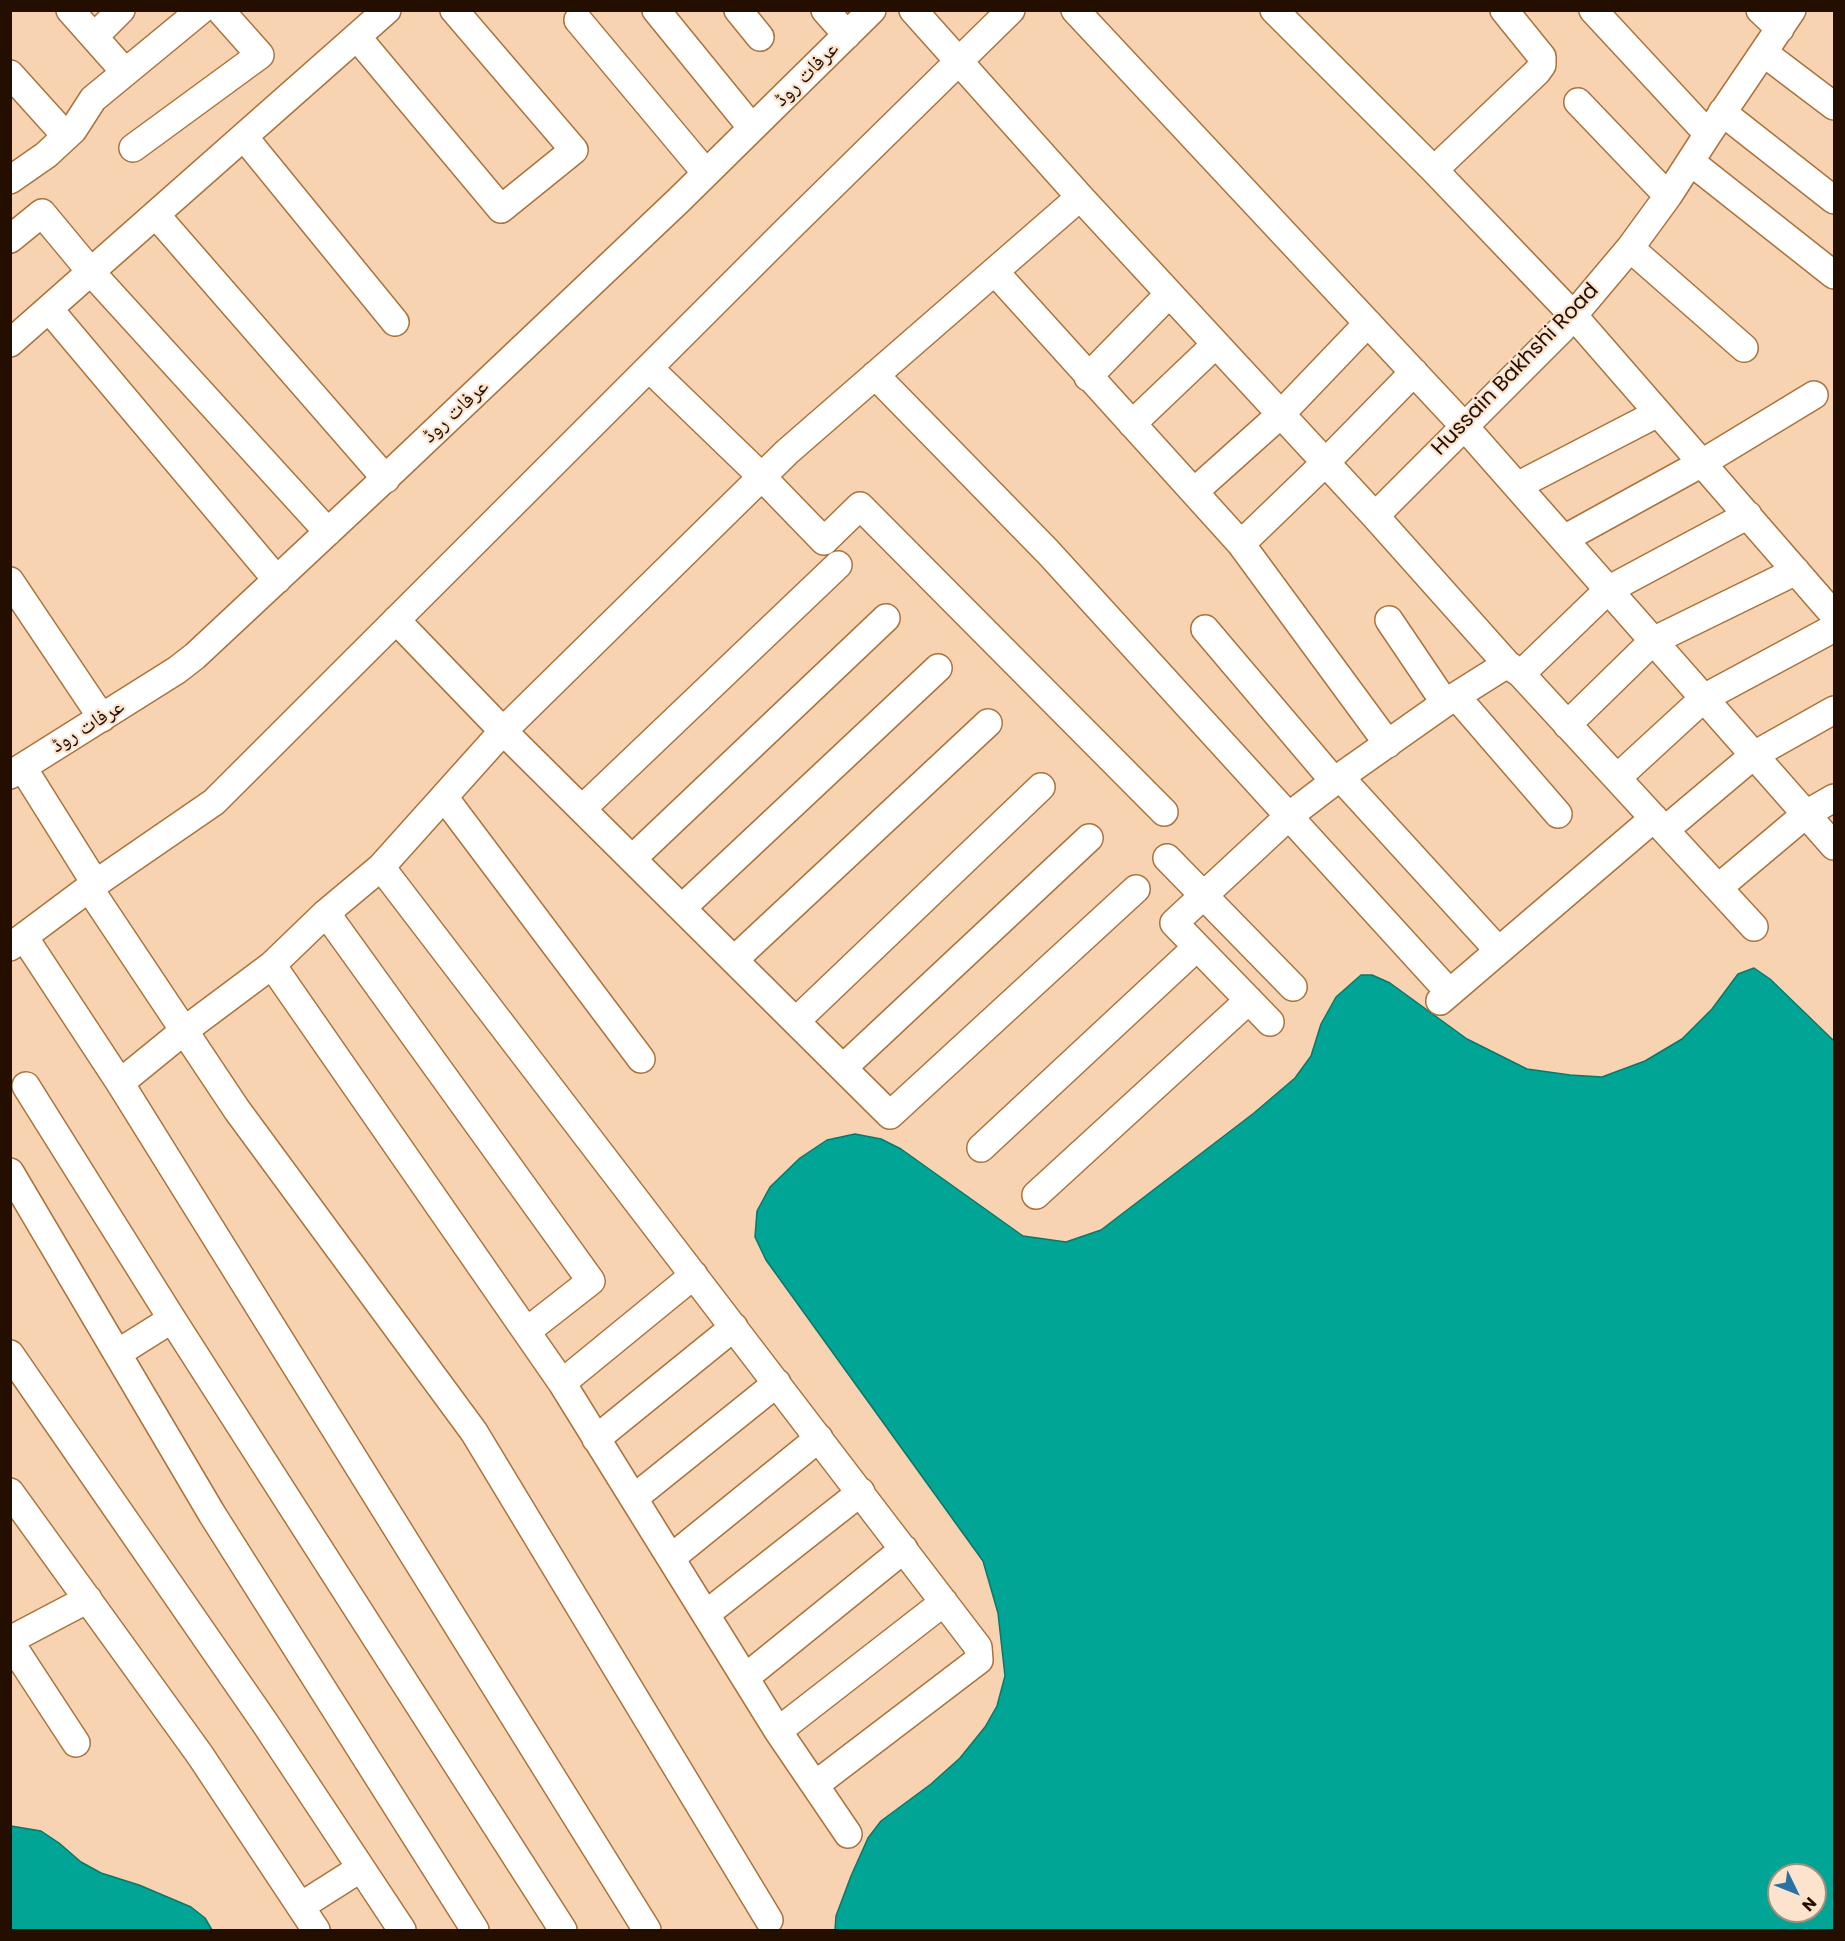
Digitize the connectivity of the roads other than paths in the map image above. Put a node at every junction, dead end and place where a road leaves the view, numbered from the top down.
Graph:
1 (70, 10) edge
2 (121, 10) edge
3 (201, 10) edge
4 (220, 10) edge
5 (387, 10) edge
6 (454, 10) edge
7 (656, 10) edge
8 (738, 10) edge
9 (825, 10) edge
10 (872, 10) edge
11 (913, 10) edge
12 (1011, 10) edge
13 (1075, 10) edge
14 (1274, 10) edge
15 (1504, 10) edge
16 (1593, 10) edge
17 (1760, 10) edge
18 (578, 20) dead end
19 (1786, 20) edge
20 (847, 35) junction
21 (94, 37) junction
22 (357, 37) junction
23 (760, 37) dead end
24 (1764, 53) junction
25 (959, 62) junction
26 (125, 72) junction
27 (10, 74) edge
28 (1578, 102) dead end
29 (1834, 106) edge
30 (1715, 123) junction
31 (753, 128) junction
32 (66, 136) junction
33 (244, 137) junction
34 (133, 148) dead end
35 (1690, 162) junction
36 (1434, 170) junction
37 (706, 173) junction
38 (10, 180) edge
39 (1668, 196) junction
40 (1080, 197) junction
41 (1834, 200) edge
42 (156, 215) junction
43 (15, 226) edge
44 (1630, 248) junction
45 (91, 272) junction
46 (994, 272) junction
47 (1834, 274) edge
48 (1169, 294) junction
49 (49, 309) junction
50 (1573, 315) junction
51 (395, 321) dead end
52 (1368, 323) junction
53 (10, 343) edge
54 (1216, 344) junction
55 (1744, 348) dead end
56 (649, 368) junction
57 (1414, 372) junction
58 (875, 375) junction
59 (1088, 377) junction
60 (1814, 395) dead end
61 (1658, 413) junction
62 (1281, 414) junction
63 (1132, 424) junction
64 (1464, 426) junction
65 (1325, 462) junction
66 (1702, 463) junction
67 (762, 477) junction
68 (386, 478) junction
69 (1517, 486) junction
70 (1195, 491) junction
71 (1748, 515) junction
72 (1374, 516) junction
73 (328, 532) junction
74 (1564, 539) junction
75 (1241, 544) junction
76 (838, 565) dead end
77 (1796, 571) junction
78 (277, 580) junction
79 (10, 581) edge
80 (1608, 590) junction
81 (1834, 615) edge
82 (886, 618) dead end
83 (396, 620) junction
84 (1389, 620) dead end
85 (1205, 628) dead end
86 (1834, 628) edge
87 (1653, 641) junction
88 (938, 668) dead end
89 (1514, 669) junction
90 (1704, 698) junction
91 (1450, 700) junction
92 (1834, 710) edge
93 (102, 718) junction
94 (988, 723) dead end
95 (1567, 724) junction
96 (503, 731) junction
97 (1388, 744) junction
98 (1754, 755) junction
99 (17, 772) edge
100 (1617, 778) junction
101 (1337, 779) junction
102 (1041, 787) dead end
103 (444, 797) junction
104 (1834, 798) edge
105 (582, 809) junction
106 (1164, 812) dead end
107 (1558, 814) dead end
108 (1806, 814) junction
109 (1289, 816) junction
110 (1659, 824) junction
111 (1089, 838) dead end
112 (1834, 846) edge
113 (1167, 858) dead end
114 (632, 859) junction
115 (381, 867) junction
116 (92, 886) junction
117 (1718, 888) junction
118 (1136, 889) dead end
119 (1203, 895) junction
120 (682, 908) junction
121 (326, 913) junction
122 (1754, 927) dead end
123 (17, 942) edge
124 (1197, 947) junction
125 (1498, 950) junction
126 (734, 960) junction
127 (272, 965) junction
128 (1293, 987) dead end
129 (1249, 1000) junction
130 (795, 1021) junction
131 (1270, 1022) dead end
132 (185, 1030) junction
133 (641, 1059) dead end
134 (843, 1068) junction
135 (120, 1083) junction
136 (26, 1086) dead end
137 (981, 1148) dead end
138 (10, 1172) edge
139 (1036, 1195) dead end
140 (694, 1275) junction
141 (172, 1319) junction
142 (734, 1327) junction
143 (527, 1331) junction
144 (118, 1353) junction
145 (10, 1354) edge
146 (562, 1383) junction
147 (777, 1383) junction
148 (819, 1438) junction
149 (596, 1439) junction
150 (10, 1492) edge
151 (861, 1492) junction
152 (634, 1498) junction
153 (904, 1549) junction
154 (671, 1558) junction
155 (88, 1599) junction
156 (944, 1602) junction
157 (706, 1614) junction
158 (10, 1641) edge
159 (746, 1677) junction
160 (778, 1731) junction
161 (76, 1743) dead end
162 (815, 1785) junction
163 (848, 1834) dead end
164 (360, 1868) junction
165 (301, 1906) junction
166 (769, 1920) dead end
167 (316, 1930) edge
168 (402, 1930) edge
169 (475, 1930) edge
170 (563, 1930) edge
171 (647, 1930) edge

1 - 21 street
2 - 21 street
3 - 26 street
4 - 34 street
5 - 22 street
6 - 22 street
7 - 31 street
8 - 23 street
9 - 20 street
10 - 20 street, عرفات روڈ
11 - 25 street
12 - 25 street
13 - 52 street
14 - 36 street
15 - 36 street
16 - 30 street
17 - 19 street
18 - 37 street
19 - 24 street, Hussain Bakhshi Road
20 - 31 street, عرفات روڈ
21 - 26 street
22 - 33 street
24 - 29 street
24 - 30 street, Hussain Bakhshi Road
25 - 40 street
25 - 56 street
26 - 32 street
27 - 32 street
28 - 39 street
30 - 35 street, Hussain Bakhshi Road
30 - 41 street
31 - 37 street, عرفات روڈ
32 - 38 street
33 - 42 street
33 - 51 street
35 - 39 street, Hussain Bakhshi Road
35 - 47 street
36 - 50 street
37 - 68 street, عرفات روڈ
39 - 44 street, Hussain Bakhshi Road
40 - 46 street
40 - 48 street
42 - 45 street
42 - 68 street
43 - 45 street
44 - 50 street, Hussain Bakhshi Road
44 - 55 street
45 - 49 street
45 - 73 street
46 - 58 street
46 - 59 street
48 - 54 street
48 - 59 street
49 - 53 street
49 - 78 street
50 - 61 street
50 - 64 street, Hussain Bakhshi Road
52 - 57 street
52 - 62 street
54 - 62 street
54 - 63 street
56 - 67 street
56 - 83 street
57 - 64 street
57 - 65 street
58 - 67 street
58 - 109 street
59 - 63 street
60 - 66 street
61 - 66 street
61 - 69 street
62 - 65 street
62 - 70 street
63 - 70 street
64 - 69 street
64 - 72 street, Hussain Bakhshi Road
65 - 72 street
65 - 75 street
66 - 71 street
66 - 74 street
67 - 96 street
67 - 106 street
68 - 73 street, عرفات روڈ
69 - 74 street
70 - 75 street
71 - 77 street
71 - 80 street
72 - 89 street
73 - 78 street, عرفات روڈ
74 - 80 street
75 - 97 street
76 - 105 street
77 - 81 street
77 - 87 street
78 - 93 street, عرفات روڈ
79 - 93 street
80 - 87 street
80 - 89 street
82 - 114 street
83 - 96 street
83 - 116 street
84 - 91 street
85 - 101 street
86 - 90 street
87 - 90 street
87 - 95 street
88 - 120 street
89 - 91 street
89 - 95 street
90 - 98 street
90 - 100 street
91 - 97 street
91 - 107 street
92 - 98 street
93 - 99 street, عرفات روڈ
94 - 126 street
95 - 100 street
96 - 103 street
96 - 105 street
97 - 101 street
98 - 108 street
98 - 110 street
99 - 116 street
100 - 110 street
101 - 109 street
101 - 125 street
102 - 130 street
103 - 115 street
103 - 133 street
104 - 108 street
105 - 114 street
108 - 112 street
108 - 117 street
109 - 119 street
109 - 125 street
110 - 117 street
110 - 125 street
111 - 134 street
113 - 119 street
114 - 120 street
115 - 121 street
115 - 140 street
116 - 123 street
116 - 132 street
117 - 122 street
118 - 134 street
119 - 124 street
119 - 128 street
120 - 126 street
121 - 127 street
121 - 143 street
123 - 135 street
124 - 129 street
124 - 137 street
126 - 130 street
127 - 132 street
127 - 143 street
129 - 131 street
129 - 139 street
130 - 134 street
132 - 135 street
132 - 166 street
135 - 171 street
136 - 141 street
138 - 144 street
140 - 142 street
140 - 146 street
141 - 144 street
141 - 170 street
142 - 147 street
142 - 149 street
143 - 146 street
144 - 169 street
145 - 164 street
146 - 149 street
147 - 148 street
147 - 152 street
148 - 151 street
148 - 154 street
149 - 152 street
150 - 155 street
151 - 153 street
151 - 157 street
152 - 154 street
153 - 156 street
153 - 159 street
154 - 157 street
155 - 158 street
155 - 165 street
156 - 160 street
156 - 162 street
157 - 159 street
158 - 161 street
159 - 160 street
160 - 162 street
162 - 163 street
164 - 165 street
164 - 168 street
165 - 167 street

